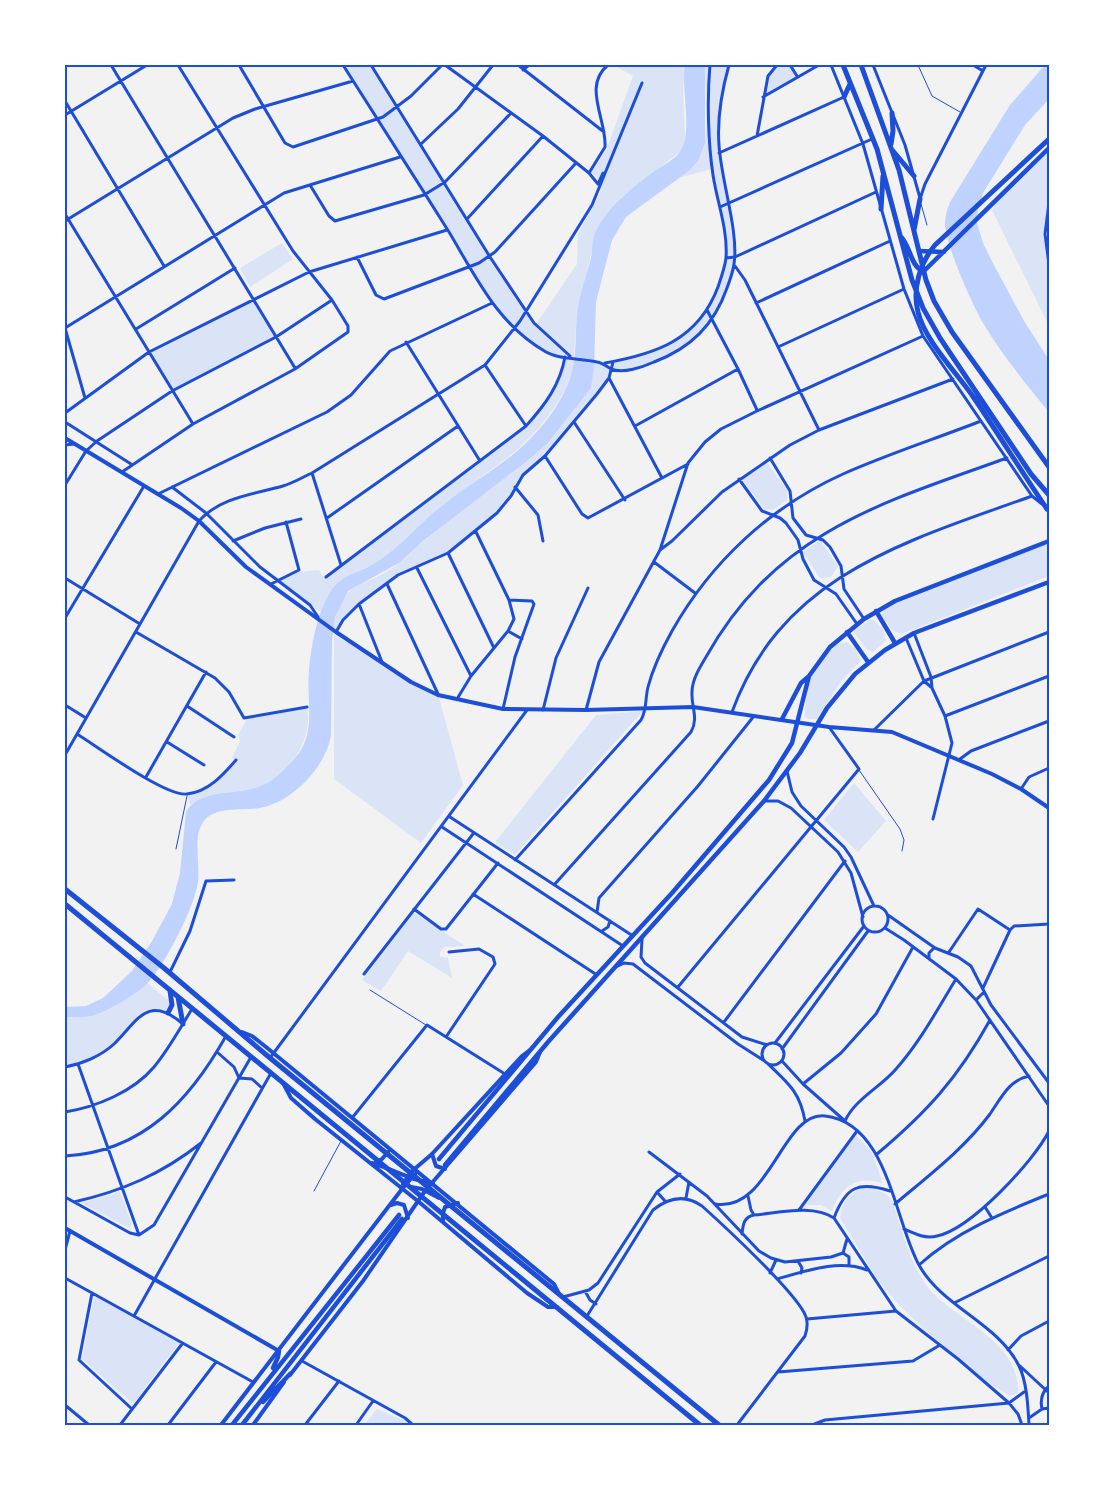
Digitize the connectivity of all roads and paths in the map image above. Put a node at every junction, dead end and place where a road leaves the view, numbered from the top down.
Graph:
1 (112, 65) edge
2 (147, 65) edge
3 (178, 65) edge
4 (239, 65) edge
5 (343, 65) edge
6 (371, 65) edge
7 (444, 65) edge
8 (493, 65) edge
9 (518, 65) edge
10 (529, 65) edge
11 (608, 65) edge
12 (710, 65) edge
13 (729, 65) edge
14 (778, 65) edge
15 (790, 65) edge
16 (819, 65) edge
17 (831, 65) edge
18 (843, 65) edge
19 (861, 65) edge
20 (873, 65) edge
21 (918, 65) edge
22 (973, 65) edge
23 (986, 65) edge
24 (523, 70) junction
25 (983, 71) junction
26 (797, 76) junction
27 (121, 80) junction
28 (353, 81) junction
29 (850, 84) junction
30 (476, 88) junction
31 (763, 97) junction
32 (844, 97) junction
33 (65, 101) edge
34 (263, 107) junction
35 (398, 108) junction
36 (71, 112) junction
37 (961, 112) junction
38 (511, 113) junction
39 (892, 113) junction
40 (65, 115) edge
41 (377, 120) junction
42 (216, 127) junction
43 (604, 132) junction
44 (869, 132) junction
45 (543, 136) junction
46 (860, 136) junction
47 (756, 137) junction
48 (872, 139) junction
49 (1049, 139) edge
50 (422, 144) junction
51 (863, 144) junction
52 (890, 144) junction
53 (1049, 148) edge
54 (893, 151) junction
55 (719, 153) junction
56 (167, 157) junction
57 (400, 157) junction
58 (576, 163) junction
59 (883, 170) junction
60 (589, 173) junction
61 (914, 176) junction
62 (445, 182) junction
63 (310, 185) junction
64 (118, 189) junction
65 (876, 192) junction
66 (424, 195) junction
67 (920, 199) junction
68 (1049, 202) edge
69 (265, 205) junction
70 (728, 205) junction
71 (720, 207) junction
72 (881, 209) junction
73 (65, 214) edge
74 (467, 219) junction
75 (67, 220) edge
76 (927, 225) dead end
77 (447, 230) junction
78 (914, 230) junction
79 (214, 235) junction
80 (901, 237) junction
81 (890, 241) junction
82 (921, 252) junction
83 (944, 252) junction
84 (357, 257) junction
85 (735, 257) junction
86 (490, 258) junction
87 (726, 258) junction
88 (1049, 265) edge
89 (164, 266) junction
90 (734, 266) junction
91 (469, 267) junction
92 (235, 268) junction
93 (924, 271) junction
94 (310, 272) junction
95 (904, 290) junction
96 (116, 296) junction
97 (254, 300) junction
98 (332, 300) junction
99 (492, 303) junction
100 (756, 303) junction
101 (707, 310) junction
102 (526, 312) junction
103 (713, 319) junction
104 (65, 328) edge
105 (515, 328) junction
106 (136, 329) junction
107 (923, 336) junction
108 (276, 337) junction
109 (406, 342) junction
110 (778, 347) junction
111 (149, 352) junction
112 (566, 353) junction
113 (572, 357) junction
114 (565, 358) junction
115 (613, 362) junction
116 (604, 364) junction
117 (484, 365) junction
118 (295, 369) junction
119 (612, 369) junction
120 (738, 369) junction
121 (609, 378) junction
122 (953, 379) junction
123 (172, 391) junction
124 (801, 391) junction
125 (439, 395) junction
126 (85, 398) junction
127 (757, 411) junction
128 (65, 413) edge
129 (981, 421) junction
130 (65, 422) edge
131 (574, 422) junction
132 (193, 424) junction
133 (458, 426) junction
134 (526, 426) junction
135 (635, 426) junction
136 (819, 430) junction
137 (65, 438) edge
138 (97, 441) junction
139 (74, 444) junction
140 (65, 446) edge
141 (86, 451) junction
142 (1009, 452) junction
143 (545, 456) junction
144 (770, 458) junction
145 (1007, 458) junction
146 (480, 461) junction
147 (688, 463) junction
148 (131, 464) junction
149 (1049, 467) edge
150 (122, 472) junction
151 (312, 474) junction
152 (1031, 474) junction
153 (662, 478) junction
154 (738, 480) junction
155 (65, 485) edge
156 (144, 485) junction
157 (515, 487) junction
158 (172, 488) junction
159 (158, 494) junction
160 (1049, 494) edge
161 (1032, 496) junction
162 (625, 500) junction
163 (792, 504) junction
164 (1048, 511) edge
165 (206, 513) junction
166 (774, 516) junction
167 (327, 518) junction
168 (301, 519) dead end
169 (199, 521) junction
170 (286, 522) junction
171 (476, 532) junction
172 (814, 538) junction
173 (233, 541) junction
174 (543, 541) dead end
175 (1049, 541) edge
176 (800, 549) junction
177 (660, 550) junction
178 (448, 553) junction
179 (654, 562) junction
180 (341, 565) junction
181 (417, 568) junction
182 (842, 575) junction
183 (326, 577) dead end
184 (65, 578) edge
185 (278, 581) junction
186 (1049, 582) edge
187 (271, 584) junction
188 (386, 584) junction
189 (823, 587) junction
190 (82, 588) junction
191 (588, 588) dead end
192 (695, 593) junction
193 (510, 600) junction
194 (359, 604) junction
195 (876, 611) junction
196 (65, 618) edge
197 (320, 619) junction
198 (864, 619) junction
199 (140, 624) junction
200 (857, 624) junction
201 (335, 631) junction
202 (508, 631) junction
203 (136, 632) junction
204 (847, 632) junction
205 (1049, 632) edge
206 (914, 633) junction
207 (905, 638) junction
208 (522, 640) junction
209 (895, 643) junction
210 (494, 648) junction
211 (868, 662) junction
212 (382, 664) junction
213 (206, 671) junction
214 (471, 676) junction
215 (809, 676) junction
216 (1049, 676) edge
217 (931, 677) junction
218 (924, 681) junction
219 (932, 688) junction
220 (438, 695) junction
221 (457, 700) junction
222 (65, 705) edge
223 (187, 706) junction
224 (308, 708) dead end
225 (646, 708) junction
226 (694, 708) junction
227 (503, 709) junction
228 (527, 710) junction
229 (543, 710) junction
230 (586, 710) junction
231 (732, 712) junction
232 (755, 715) junction
233 (945, 716) junction
234 (86, 718) junction
235 (782, 719) junction
236 (798, 721) junction
237 (1049, 721) edge
238 (818, 724) junction
239 (829, 727) junction
240 (874, 730) junction
241 (77, 734) junction
242 (234, 737) dead end
243 (167, 742) junction
244 (950, 755) junction
245 (65, 756) edge
246 (960, 759) junction
247 (236, 760) dead end
248 (204, 765) dead end
249 (1049, 768) edge
250 (859, 769) junction
251 (787, 771) junction
252 (146, 777) junction
253 (1020, 789) junction
254 (187, 794) junction
255 (764, 801) junction
256 (1049, 808) edge
257 (450, 817) junction
258 (933, 819) dead end
259 (816, 820) junction
260 (811, 826) junction
261 (442, 827) junction
262 (473, 834) junction
263 (466, 844) junction
264 (176, 849) dead end
265 (902, 851) dead end
266 (515, 860) junction
267 (845, 862) junction
268 (498, 863) junction
269 (234, 880) dead end
270 (554, 885) junction
271 (65, 889) edge
272 (473, 894) junction
273 (65, 904) edge
274 (874, 906) junction
275 (414, 909) junction
276 (597, 912) junction
277 (888, 915) junction
278 (862, 916) junction
279 (610, 921) junction
280 (1049, 924) edge
281 (864, 926) junction
282 (885, 928) junction
283 (868, 930) junction
284 (1010, 930) junction
285 (602, 931) junction
286 (633, 936) junction
287 (642, 939) junction
288 (623, 946) junction
289 (913, 947) junction
290 (935, 948) junction
291 (449, 952) dead end
292 (949, 952) junction
293 (929, 960) junction
294 (618, 966) junction
295 (170, 972) junction
296 (364, 974) dead end
297 (597, 975) junction
298 (956, 979) junction
299 (678, 987) junction
300 (983, 988) junction
301 (170, 990) junction
302 (370, 990) dead end
303 (984, 992) junction
304 (178, 996) junction
305 (976, 1000) junction
306 (192, 1009) junction
307 (168, 1013) junction
308 (990, 1020) junction
309 (724, 1022) junction
310 (183, 1024) junction
311 (427, 1026) junction
312 (226, 1036) junction
313 (446, 1036) junction
314 (775, 1044) junction
315 (767, 1045) junction
316 (782, 1049) junction
317 (530, 1050) junction
318 (217, 1052) junction
319 (272, 1055) junction
320 (252, 1057) junction
321 (763, 1060) junction
322 (782, 1061) junction
323 (78, 1064) junction
324 (768, 1064) junction
325 (65, 1068) edge
326 (272, 1073) junction
327 (505, 1074) junction
328 (1029, 1076) junction
329 (239, 1078) junction
330 (282, 1081) junction
331 (1049, 1083) edge
332 (803, 1084) junction
333 (262, 1089) junction
334 (92, 1105) junction
335 (1049, 1105) edge
336 (65, 1112) edge
337 (352, 1118) junction
338 (805, 1121) junction
339 (846, 1121) junction
340 (857, 1131) junction
341 (1049, 1131) edge
342 (203, 1141) junction
343 (341, 1141) junction
344 (387, 1146) junction
345 (107, 1147) junction
346 (649, 1152) dead end
347 (432, 1154) junction
348 (877, 1154) junction
349 (65, 1156) edge
350 (439, 1159) dead end
351 (369, 1162) junction
352 (446, 1167) junction
353 (417, 1169) junction
354 (680, 1174) junction
355 (409, 1178) junction
356 (689, 1181) junction
357 (433, 1183) junction
358 (123, 1189) junction
359 (402, 1189) junction
360 (314, 1191) dead end
361 (891, 1191) junction
362 (427, 1192) junction
363 (657, 1192) junction
364 (1049, 1194) edge
365 (748, 1196) junction
366 (65, 1197) edge
367 (686, 1198) junction
368 (665, 1200) junction
369 (74, 1202) junction
370 (419, 1202) junction
371 (458, 1203) junction
372 (715, 1204) junction
373 (895, 1204) junction
374 (391, 1205) junction
375 (985, 1207) junction
376 (799, 1210) junction
377 (754, 1215) junction
378 (403, 1217) junction
379 (834, 1218) junction
380 (992, 1218) junction
381 (443, 1222) junction
382 (65, 1228) edge
383 (904, 1229) junction
384 (70, 1231) junction
385 (742, 1234) junction
386 (139, 1235) junction
387 (847, 1239) junction
388 (65, 1250) edge
389 (843, 1253) junction
390 (1049, 1256) edge
391 (776, 1260) junction
392 (797, 1260) junction
393 (849, 1264) junction
394 (919, 1265) junction
395 (867, 1270) junction
396 (801, 1273) junction
397 (770, 1274) junction
398 (65, 1278) edge
399 (155, 1279) junction
400 (776, 1279) junction
401 (585, 1291) junction
402 (92, 1293) junction
403 (561, 1296) junction
404 (596, 1304) junction
405 (954, 1304) junction
406 (557, 1307) junction
407 (896, 1311) junction
408 (134, 1316) junction
409 (587, 1316) junction
410 (807, 1319) junction
411 (1049, 1321) edge
412 (182, 1344) junction
413 (940, 1345) junction
414 (1008, 1350) junction
415 (278, 1351) junction
416 (302, 1361) junction
417 (216, 1362) junction
418 (1019, 1365) junction
419 (778, 1372) junction
420 (290, 1374) junction
421 (268, 1378) junction
422 (339, 1381) junction
423 (253, 1382) junction
424 (1049, 1386) edge
425 (1045, 1390) junction
426 (1025, 1392) junction
427 (1049, 1393) edge
428 (373, 1401) junction
429 (1009, 1403) junction
430 (65, 1405) edge
431 (1049, 1408) edge
432 (132, 1409) junction
433 (254, 1409) junction
434 (1042, 1409) junction
435 (1029, 1418) junction
436 (89, 1425) edge
437 (120, 1425) edge
438 (168, 1425) edge
439 (221, 1425) edge
440 (232, 1425) edge
441 (242, 1425) edge
442 (253, 1425) edge
443 (305, 1425) edge
444 (356, 1425) edge
445 (412, 1425) edge
446 (700, 1425) edge
447 (720, 1425) edge
448 (737, 1425) edge
449 (812, 1425) edge
450 (1022, 1425) edge
451 (1029, 1425) edge

1 - 27 street
2 - 27 street
3 - 42 street
4 - 34 street
5 - 28 street
6 - 35 street
7 - 30 street
7 - 35 street
8 - 30 street
9 - 24 street
10 - 24 street
11 - 43 street
12 - 71 street
13 - 55 street
14 - 31 street
15 - 26 street
16 - 26 street
17 - 32 street
18 - 29 main road
19 - 52 main road
20 - 39 street
21 - 37 lane
22 - 25 street
23 - 25 street
24 - 43 street
25 - 37 street
26 - 31 street
27 - 36 street
27 - 56 street
28 - 34 street
28 - 41 street
29 - 32 main road
29 - 44 main road
30 - 38 street
30 - 50 street
31 - 47 street
32 - 46 street
32 - 47 street
33 - 36 street
34 - 41 street
34 - 42 street
35 - 41 street
35 - 50 street
36 - 40 street
36 - 64 street
37 - 67 street
38 - 45 street
38 - 62 street
39 - 52 main road
39 - 61 street
41 - 57 street
42 - 56 street
42 - 69 street
43 - 60 street
44 - 46 street
44 - 48 main road
45 - 58 street
45 - 74 street
46 - 51 street
47 - 55 street
48 - 51 street
48 - 59 main road
49 - 142 main road
50 - 62 street
51 - 65 street
51 - 70 street
52 - 54 main road
53 - 83 main road
54 - 61 main road
54 - 78 main road
55 - 70 street
56 - 64 street
56 - 79 street
57 - 63 street
57 - 66 street
58 - 60 street
58 - 86 street
59 - 72 main road
59 - 80 main road
60 - 102 street
61 - 67 street
62 - 66 street
62 - 74 street
63 - 66 street
63 - 69 street
64 - 75 street
64 - 89 street
65 - 72 street
65 - 85 street
66 - 77 street
67 - 76 lane
67 - 78 main road
68 - 88 street
69 - 79 street
69 - 94 street
70 - 71 street
70 - 85 street
71 - 87 street
72 - 81 street
73 - 75 street
74 - 86 street
75 - 96 street
77 - 84 street
77 - 91 street
78 - 82 main road
79 - 89 street
79 - 92 street
80 - 93 main road
80 - 152 main road
81 - 95 street
81 - 100 street
82 - 83 main road
82 - 93 main road
83 - 93 main road
84 - 91 street
84 - 94 street
85 - 87 street
85 - 90 street
86 - 91 street
86 - 102 street
87 - 101 street
89 - 96 street
90 - 100 street
90 - 103 street
91 - 99 street
92 - 97 street
92 - 106 street
93 - 149 main road
94 - 97 street
94 - 98 street
95 - 107 street
95 - 110 street
96 - 104 street
96 - 106 street
97 - 108 street
97 - 111 street
98 - 108 street
98 - 118 street
99 - 105 street
99 - 109 street
100 - 110 street
101 - 103 street
101 - 115 street
102 - 105 street
102 - 112 street
103 - 119 street
103 - 120 street
104 - 126 street
105 - 114 street
105 - 117 street
106 - 111 street
107 - 122 street
107 - 124 street
108 - 118 street
108 - 123 street
109 - 125 street
109 - 158 street
110 - 124 street
111 - 123 street
111 - 126 street
112 - 113 street
112 - 114 street
113 - 114 street
113 - 116 street
114 - 134 street
115 - 116 street
115 - 119 street
116 - 119 street
117 - 125 street
117 - 134 street
118 - 132 street
119 - 121 street
120 - 127 street
120 - 135 street
121 - 131 street
121 - 135 street
122 - 129 street
122 - 136 street
123 - 132 street
123 - 138 street
124 - 127 street
124 - 136 street
125 - 133 street
125 - 151 street
126 - 128 street
127 - 147 street
129 - 145 street
129 - 163 street
130 - 138 street
131 - 143 street
131 - 162 street
132 - 148 street
133 - 146 street
133 - 167 street
134 - 146 street
135 - 153 street
136 - 144 street
137 - 139 street
138 - 141 street
138 - 148 street
139 - 140 street
139 - 141 street
141 - 150 street
141 - 155 street
142 - 152 main road
142 - 164 main road
143 - 157 street
143 - 162 street
144 - 154 street
144 - 163 street
145 - 161 street
145 - 172 street
146 - 180 street
147 - 153 street
147 - 177 street
148 - 150 street
150 - 156 street
151 - 165 street
151 - 167 street
152 - 160 main road
153 - 162 street
154 - 166 street
154 - 177 street
156 - 159 street
156 - 190 street
157 - 171 street
157 - 174 street
158 - 159 street
158 - 165 street
159 - 169 street
161 - 164 street
161 - 182 street
163 - 166 street
163 - 172 street
165 - 169 street
165 - 173 street
166 - 176 street
166 - 192 street
167 - 180 street
168 - 170 street
169 - 187 street
169 - 199 street
170 - 173 street
170 - 185 street
171 - 178 street
171 - 193 street
172 - 176 street
172 - 182 street
173 - 185 street
175 - 195 main road
176 - 189 street
176 - 226 street
177 - 179 street
178 - 181 street
178 - 210 street
179 - 192 street
179 - 230 street
180 - 183 street
181 - 188 street
181 - 214 street
182 - 189 street
182 - 198 street
184 - 190 street
185 - 187 street
185 - 197 street
186 - 206 main road
187 - 197 street
188 - 194 street
188 - 220 street
189 - 200 street
189 - 231 street
190 - 196 street
190 - 199 street
191 - 229 street
192 - 225 street
193 - 202 street
193 - 208 street
194 - 201 street
194 - 212 street
195 - 198 main road
195 - 209 main road
197 - 201 street
198 - 200 main road
199 - 203 street
200 - 204 main road
201 - 212 street
202 - 208 street
202 - 210 street
203 - 213 street
203 - 234 street
204 - 211 main road
204 - 215 main road
205 - 217 street
206 - 207 main road
206 - 217 street
207 - 209 main road
207 - 218 street
208 - 227 street
209 - 211 main road
210 - 214 street
211 - 238 main road
212 - 220 street
213 - 223 street
213 - 224 street
214 - 221 street
215 - 235 main road
215 - 236 main road
216 - 233 street
217 - 218 street
217 - 219 street
218 - 219 street
218 - 240 street
219 - 233 street
220 - 221 street
221 - 227 street
222 - 234 street
223 - 242 street
223 - 243 street
225 - 226 street
225 - 230 street
225 - 266 street
226 - 231 street
226 - 270 street
227 - 228 street
228 - 229 street
228 - 257 street
229 - 230 street
231 - 232 street
232 - 235 street
232 - 276 street
233 - 244 street
234 - 241 street
235 - 236 street
236 - 238 street
236 - 286 main road
237 - 246 street
238 - 239 street
238 - 251 main road
239 - 240 street
239 - 250 street
240 - 244 street
241 - 245 street
241 - 252 street
243 - 248 street
243 - 252 street
244 - 246 street
244 - 258 street
246 - 253 street
247 - 254 street
249 - 253 street
250 - 259 street
250 - 265 lane
251 - 255 main road
251 - 259 street
252 - 254 street
253 - 256 street
254 - 264 lane
255 - 260 street
255 - 287 main road
257 - 261 street
257 - 262 street
259 - 260 street
259 - 274 street
260 - 267 street
260 - 299 street
261 - 263 street
261 - 319 street
262 - 263 street
262 - 266 street
263 - 268 street
263 - 275 street
266 - 270 street
267 - 278 street
267 - 309 street
268 - 272 street
268 - 285 street
269 - 295 street
270 - 276 street
271 - 295 main road
272 - 275 street
272 - 297 street
273 - 301 main road
274 - 277 street
274 - 278 street
275 - 296 street
276 - 279 street
277 - 282 street
277 - 290 street
278 - 281 street
279 - 285 street
279 - 286 street
280 - 284 street
281 - 283 street
281 - 314 street
282 - 283 street
282 - 289 street
283 - 316 street
284 - 292 street
284 - 300 street
285 - 288 street
286 - 288 main road
287 - 294 main road
287 - 299 street
288 - 297 main road
289 - 293 street
289 - 332 street
290 - 292 street
290 - 293 street
291 - 313 street
292 - 300 street
293 - 298 street
294 - 321 street
294 - 352 main road
295 - 319 main road
297 - 317 main road
298 - 305 street
298 - 339 street
299 - 309 street
300 - 303 street
301 - 304 main road
301 - 307 main road
302 - 311 lane
303 - 305 street
303 - 331 street
304 - 306 main road
304 - 310 main road
305 - 308 street
306 - 310 street
306 - 312 main road
307 - 310 street
307 - 323 street
308 - 328 street
308 - 348 street
309 - 315 street
310 - 334 street
311 - 313 street
311 - 337 street
312 - 318 street
312 - 320 main road
313 - 327 street
314 - 315 street
314 - 316 street
315 - 321 street
316 - 322 street
317 - 327 street
317 - 350 main road
318 - 329 street
318 - 345 street
319 - 337 street
319 - 403 main road
320 - 326 main road
320 - 329 street
321 - 324 street
322 - 324 street
322 - 332 street
323 - 325 street
323 - 334 street
324 - 338 street
326 - 330 main road
326 - 333 street
327 - 347 street
328 - 335 street
328 - 373 street
329 - 333 street
329 - 342 street
330 - 343 street
330 - 406 main road
332 - 339 street
333 - 399 street
334 - 336 street
334 - 345 street
337 - 344 street
338 - 339 street
338 - 365 street
339 - 340 street
340 - 348 street
340 - 376 street
341 - 375 street
342 - 358 street
342 - 386 street
343 - 351 street
343 - 360 lane
344 - 351 street
344 - 353 street
345 - 349 street
345 - 358 street
346 - 354 street
347 - 352 street
347 - 353 street
348 - 361 street
351 - 355 street
351 - 359 street
352 - 357 street
353 - 355 street
353 - 357 street
354 - 356 street
354 - 363 street
355 - 357 street
355 - 359 street
356 - 367 street
356 - 372 street
357 - 362 street
357 - 371 street
358 - 369 street
358 - 386 street
359 - 362 street
359 - 370 street
359 - 374 street
361 - 373 street
361 - 379 street
362 - 370 street
362 - 371 street
363 - 368 street
363 - 401 street
364 - 380 street
365 - 372 street
365 - 377 street
366 - 369 street
367 - 368 street
367 - 397 street
368 - 404 street
369 - 386 street
370 - 378 street
370 - 381 street
371 - 381 street
371 - 403 street
372 - 385 street
373 - 383 street
374 - 378 street
374 - 415 street
375 - 380 street
375 - 383 street
376 - 377 street
376 - 379 street
377 - 385 street
378 - 416 street
378 - 421 main road
378 - 433 main road
379 - 387 street
380 - 394 street
381 - 406 street
382 - 384 street
383 - 394 street
384 - 388 street
384 - 399 street
385 - 391 street
387 - 389 street
387 - 395 street
389 - 392 street
389 - 393 street
390 - 405 street
391 - 392 street
391 - 397 street
392 - 396 street
393 - 395 street
393 - 396 street
394 - 405 street
395 - 407 street
396 - 400 street
397 - 400 street
398 - 402 street
399 - 408 street
399 - 415 street
400 - 410 street
401 - 403 street
401 - 404 street
402 - 408 street
402 - 432 street
403 - 409 main road
404 - 409 street
405 - 414 street
406 - 446 main road
407 - 410 street
407 - 413 street
408 - 412 street
409 - 447 main road
410 - 419 street
411 - 414 street
412 - 417 street
412 - 432 street
413 - 419 street
413 - 429 street
414 - 418 street
415 - 421 main road
415 - 423 street
416 - 420 street
416 - 422 street
417 - 423 street
417 - 438 street
418 - 425 street
418 - 426 street
419 - 448 street
420 - 433 main road
420 - 442 street
421 - 440 main road
422 - 428 street
422 - 443 street
423 - 439 street
424 - 425 street
425 - 427 street
425 - 434 street
426 - 429 street
426 - 435 street
428 - 444 street
428 - 445 street
429 - 449 street
429 - 450 street
430 - 436 street
431 - 434 street
432 - 437 street
433 - 441 main road
434 - 435 street
435 - 451 street

